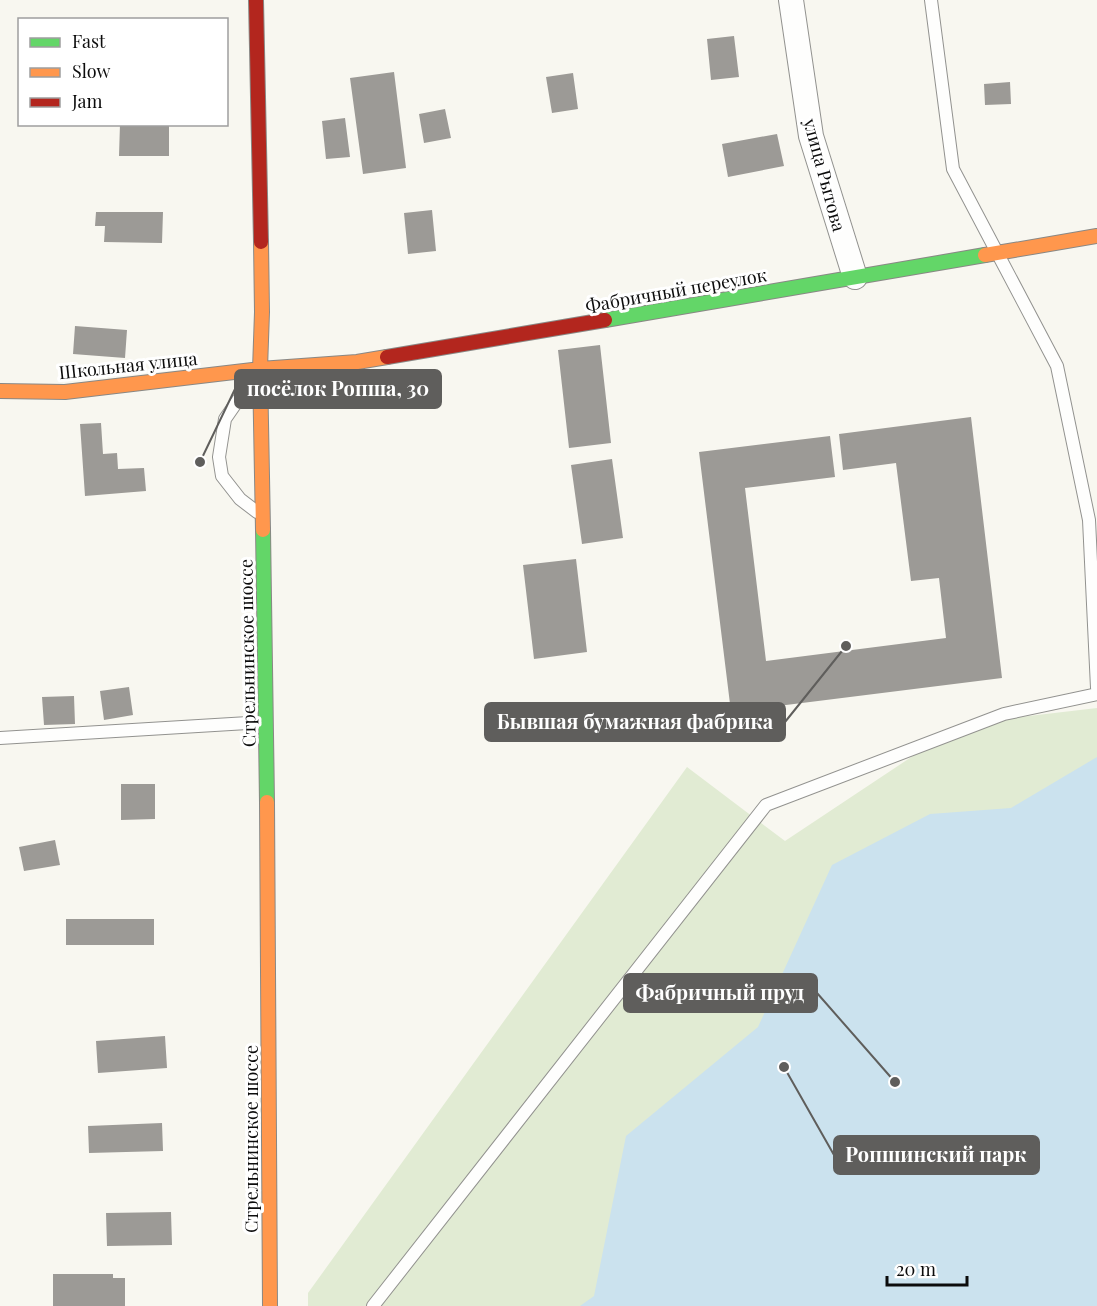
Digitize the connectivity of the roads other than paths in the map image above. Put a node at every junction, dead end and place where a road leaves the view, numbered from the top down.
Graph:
1 (256, 0) edge
2 (792, 0) edge
3 (931, 0) edge
4 (1097, 236) edge
5 (996, 253) junction
6 (855, 277) junction
7 (260, 369) junction
8 (0, 390) edge
9 (263, 517) junction
10 (1097, 688) edge
11 (1097, 694) edge
12 (266, 722) junction
13 (0, 738) edge
14 (270, 1306) edge
15 (373, 1306) edge

1 - 7 main road, Стрельнинское шоссе
2 - 6 street, улица Рытова
3 - 5 lane
4 - 5 main road, Фабричный переулок
5 - 6 main road, Фабричный переулок
5 - 10 lane
6 - 7 main road, Фабричный переулок
7 - 8 main road, Школьная улица
7 - 9 main road, Стрельнинское шоссе
7 - 9 lane
9 - 12 main road, Стрельнинское шоссе
11 - 15 lane
12 - 13 lane
12 - 14 main road, Стрельнинское шоссе

